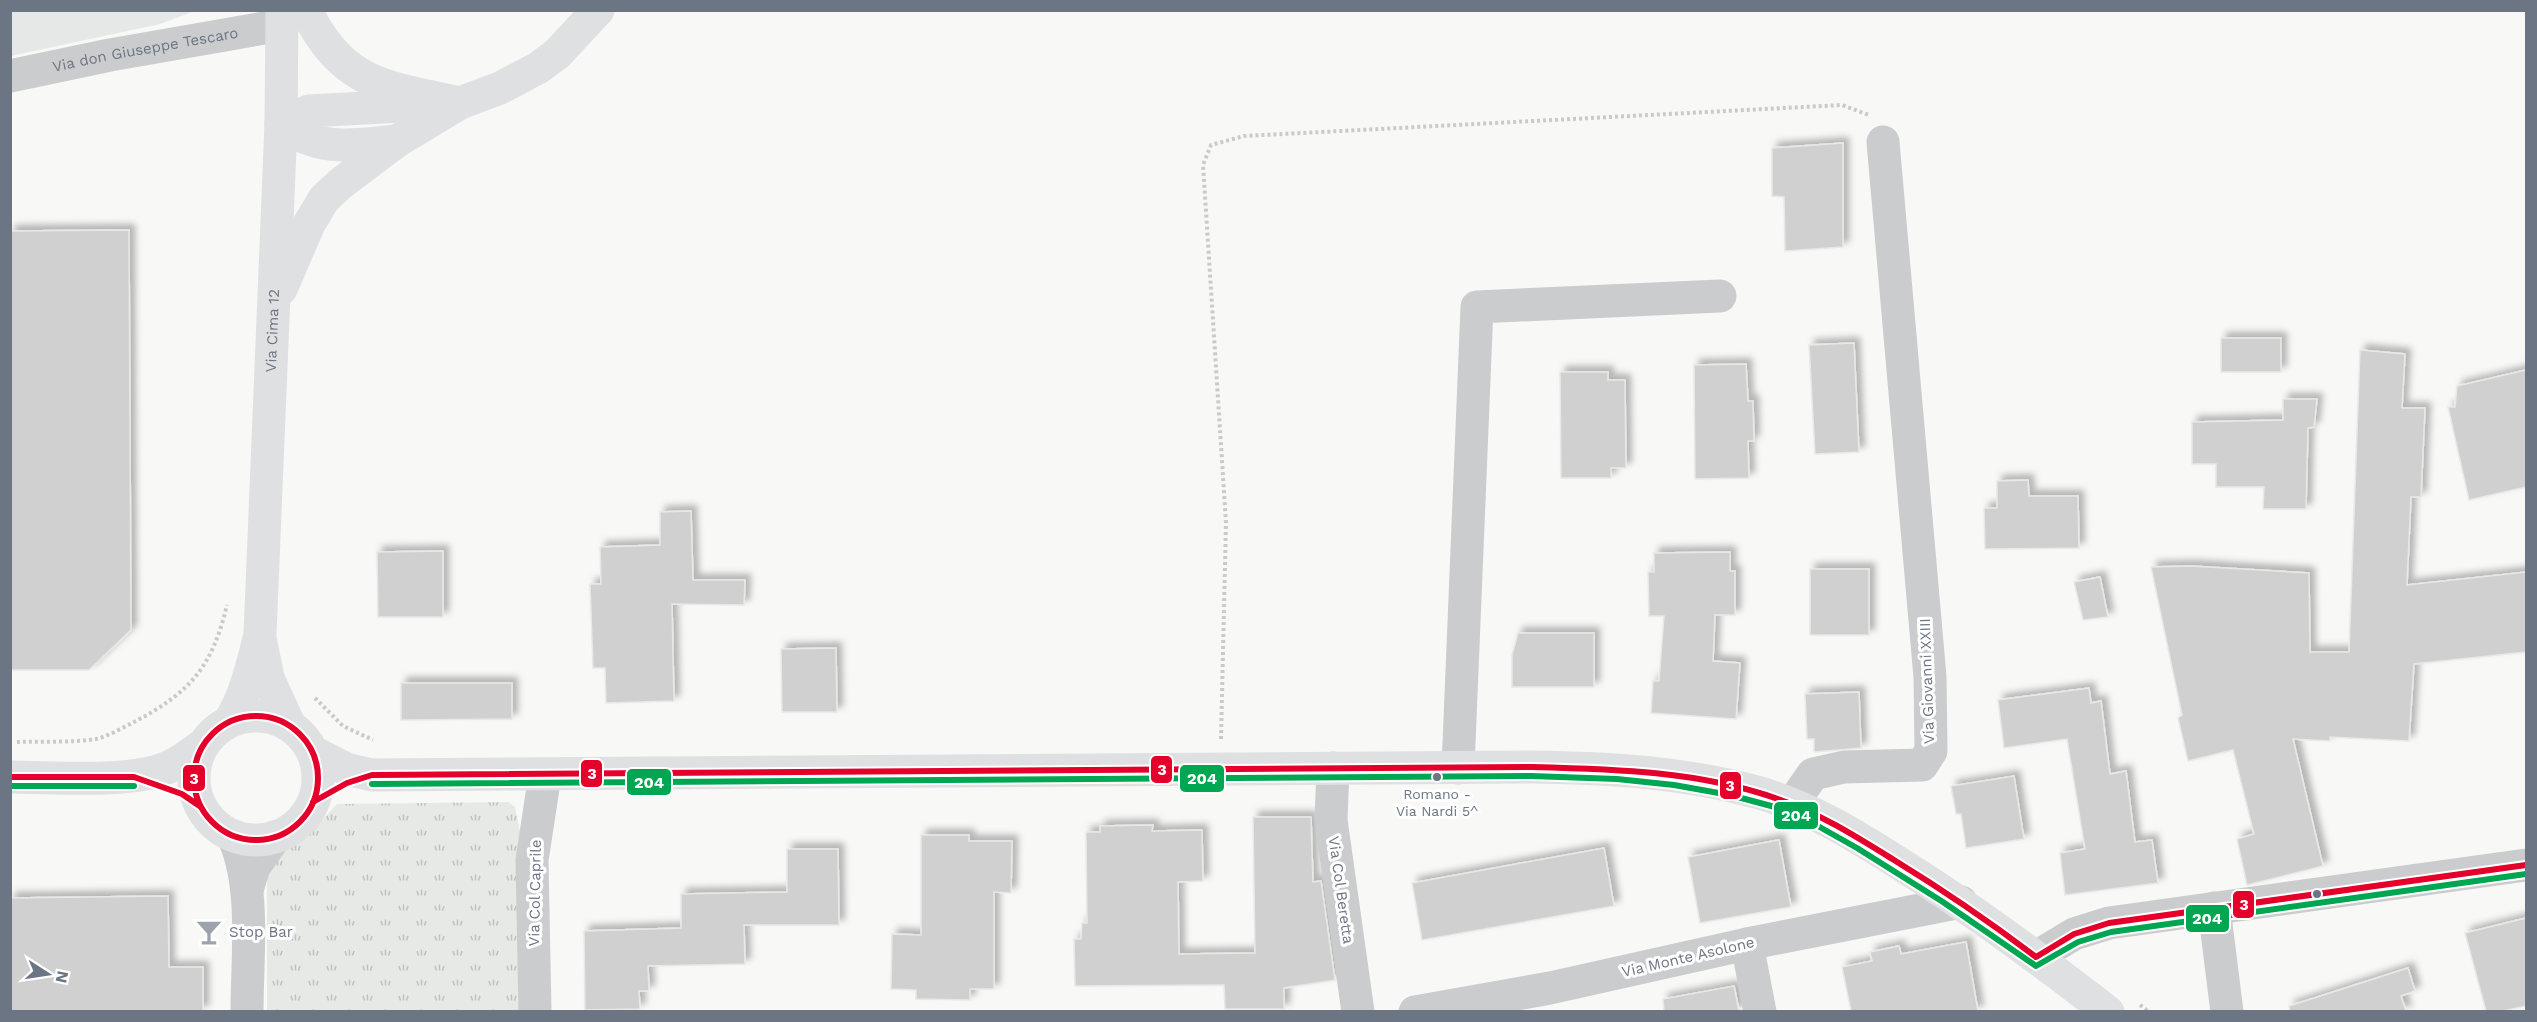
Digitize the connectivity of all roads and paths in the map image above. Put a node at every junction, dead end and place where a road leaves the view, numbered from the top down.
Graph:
1 (598, 10) edge
2 (290, 15) edge
3 (10, 76) edge
4 (460, 103) junction
5 (281, 124) junction
6 (397, 141) junction
7 (1884, 142) joint
8 (1720, 296) dead end
9 (273, 308) junction
10 (229, 596) dead end
11 (260, 636) junction
12 (312, 694) dead end
13 (230, 721) junction
14 (289, 724) junction
15 (10, 742) edge
16 (378, 742) dead end
17 (204, 744) junction
18 (314, 752) junction
19 (1333, 768) junction
20 (1458, 768) junction
21 (1219, 770) junction
22 (372, 775) junction
23 (545, 775) junction
24 (10, 777) edge
25 (134, 777) junction
26 (314, 802) junction
27 (1792, 804) junction
28 (201, 807) junction
29 (233, 836) junction
30 (275, 837) junction
31 (2526, 865) edge
32 (247, 890) junction
33 (1961, 902) junction
34 (2214, 908) junction
35 (1747, 944) junction
36 (2036, 957) junction
37 (247, 1011) edge
38 (535, 1011) edge
39 (1358, 1011) edge
40 (1415, 1011) edge
41 (1760, 1011) edge
42 (2108, 1011) edge
43 (2227, 1011) edge

1 - 4 main road
2 - 3 street, Via don Giuseppe Tescaro
2 - 4 main road
2 - 5 main road, Via Cima 12
4 - 5 main road
4 - 6 main road
5 - 6 main road
5 - 9 main road, Via Cima 12
6 - 9 main road
7 - 21 path
7 - 27 street, Via Giovanni XXIII
8 - 20 street
9 - 11 main road, Via Cima 12
10 - 15 path
11 - 13 main road
11 - 14 main road
12 - 16 path
13 - 14 main road
13 - 17 main road
14 - 18 main road
17 - 25 main road
17 - 28 main road
18 - 22 main road
18 - 26 main road
19 - 20 main road
19 - 21 main road
19 - 39 street, Via Col Beretta
20 - 27 main road
21 - 23 main road
22 - 23 main road
22 - 26 main road
23 - 38 street, Via Col Caprile
24 - 25 main road
25 - 28 main road
26 - 30 main road
27 - 33 main road
28 - 29 main road
29 - 30 main road
29 - 32 street
30 - 32 street
31 - 34 street
32 - 37 street
33 - 35 street, Via Monte Asolone
33 - 36 main road
34 - 36 street
34 - 43 street
35 - 40 street, Via Monte Asolone
35 - 41 street
36 - 42 main road

